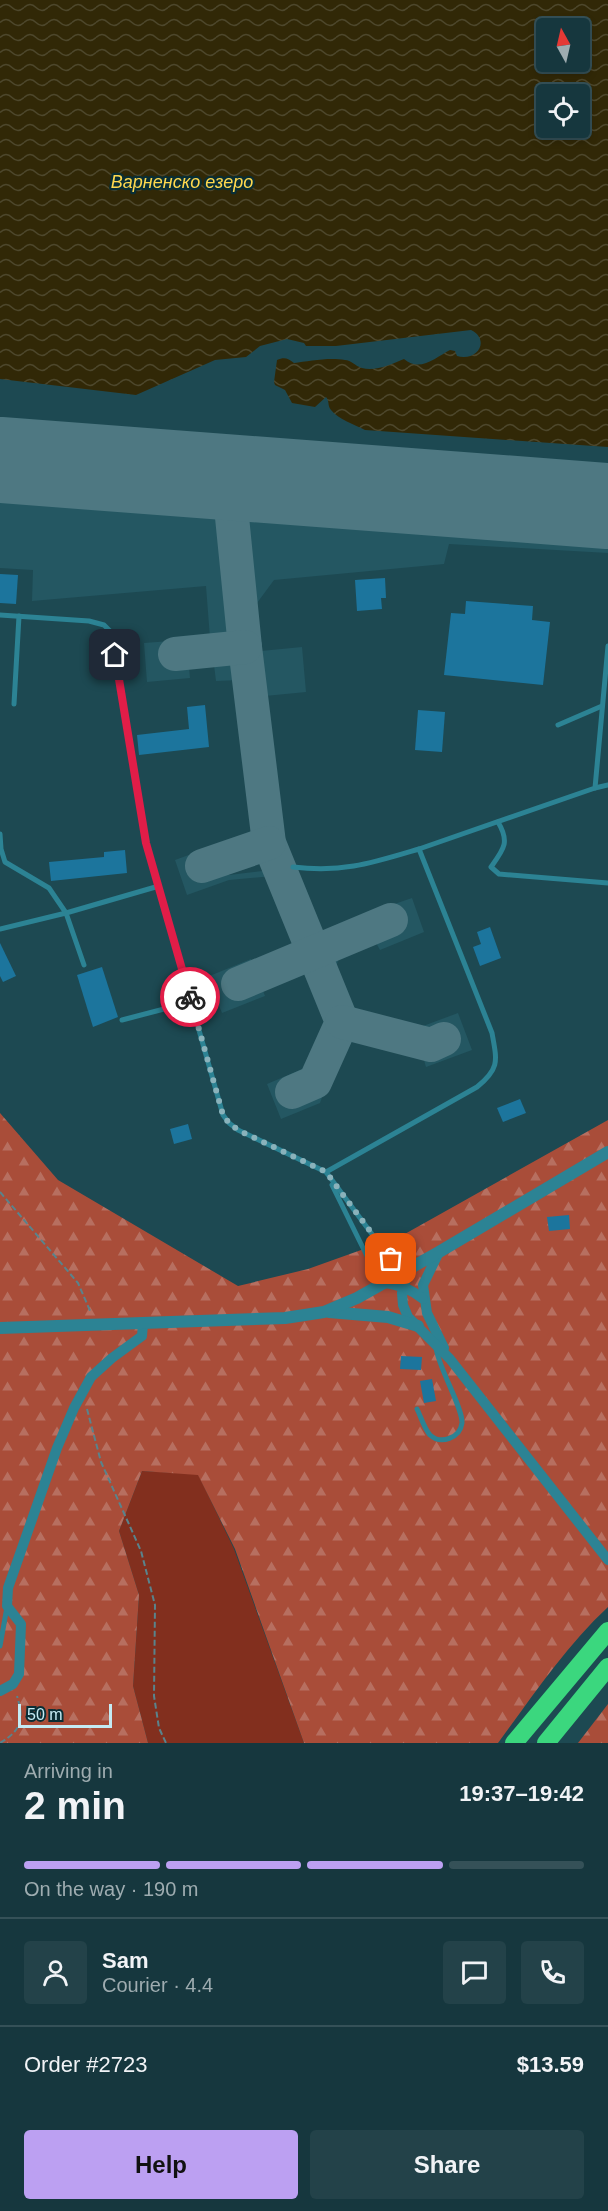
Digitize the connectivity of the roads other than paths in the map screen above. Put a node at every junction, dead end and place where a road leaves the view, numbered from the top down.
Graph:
1 (0, 615) edge
2 (19, 616) junction
3 (608, 646) edge
4 (606, 688) edge
5 (14, 704) dead end
6 (602, 706) junction
7 (558, 724) dead end
8 (608, 785) edge
9 (595, 788) junction
10 (498, 822) junction
11 (0, 834) edge
12 (419, 849) junction
13 (293, 867) dead end
14 (608, 883) edge
15 (159, 886) junction
16 (66, 913) junction
17 (0, 929) edge
18 (84, 965) dead end
19 (191, 1002) junction
20 (122, 1020) dead end
21 (608, 1152) edge
22 (326, 1172) junction
23 (439, 1252) junction
24 (404, 1277) junction
25 (384, 1283) junction
26 (423, 1299) junction
27 (324, 1311) junction
28 (143, 1324) junction
29 (418, 1326) junction
30 (0, 1328) edge
31 (435, 1343) junction
32 (450, 1359) junction
33 (417, 1409) dead end
34 (608, 1560) edge
35 (7, 1606) junction
36 (608, 1631) edge
37 (0, 1646) edge
38 (608, 1667) edge
39 (0, 1691) edge
40 (514, 1743) edge
41 (546, 1743) edge

1 - 2 lane
2 - 5 lane
2 - 15 lane
3 - 4 lane
4 - 6 lane
6 - 7 lane
6 - 9 lane
8 - 9 lane
9 - 10 lane
10 - 12 lane
10 - 14 lane
11 - 16 lane
12 - 13 lane
12 - 22 lane
15 - 16 lane
15 - 19 lane
16 - 17 lane
16 - 18 lane
19 - 20 lane
19 - 22 lane
21 - 23 street
22 - 24 lane
22 - 25 lane
23 - 24 street
23 - 26 street
24 - 25 street
24 - 26 street
24 - 29 street
25 - 27 street
26 - 32 street
27 - 28 street
27 - 29 street
28 - 30 street
28 - 35 street
29 - 31 street
31 - 32 street
31 - 33 lane
32 - 34 street
35 - 37 lane
35 - 39 street
36 - 40 highway
38 - 41 highway

